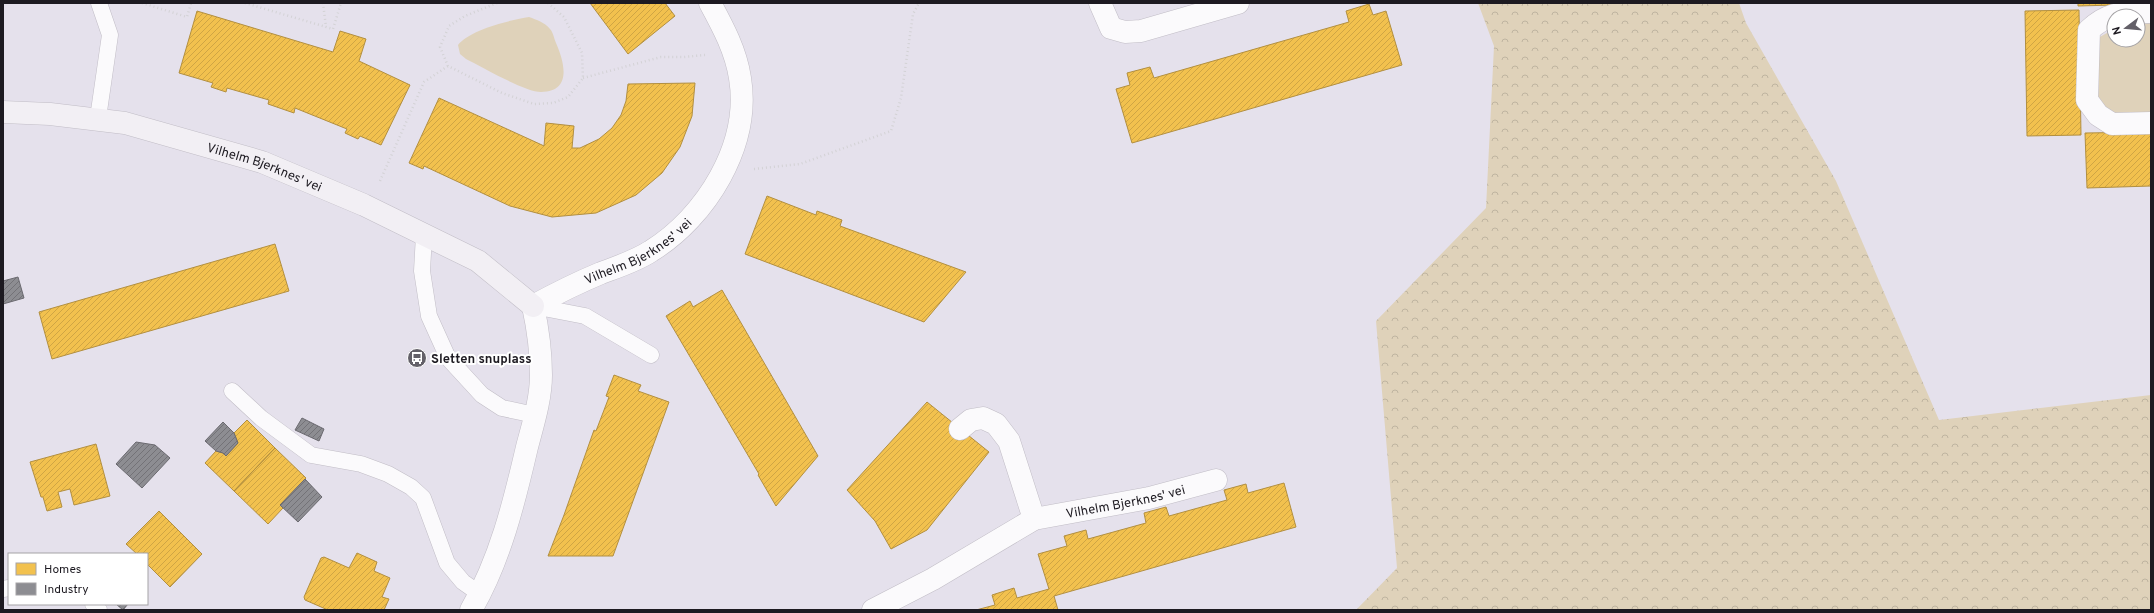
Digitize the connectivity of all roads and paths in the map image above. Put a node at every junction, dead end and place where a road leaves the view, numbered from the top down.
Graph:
1 (98, 3) edge
2 (142, 3) edge
3 (191, 3) edge
4 (245, 3) edge
5 (323, 3) edge
6 (340, 3) edge
7 (497, 3) edge
8 (548, 3) edge
9 (710, 3) edge
10 (919, 3) edge
11 (1100, 3) edge
12 (1238, 3) edge
13 (2151, 12) edge
14 (326, 27) junction
15 (733, 48) junction
16 (448, 66) junction
17 (583, 78) junction
18 (3, 112) edge
19 (98, 118) junction
20 (2151, 123) edge
21 (724, 172) junction
22 (364, 205) junction
23 (424, 235) junction
24 (533, 306) junction
25 (651, 355) dead end
26 (232, 390) dead end
27 (535, 415) junction
28 (960, 429) dead end
29 (1216, 480) dead end
30 (1034, 519) junction
31 (476, 602) edge
32 (873, 610) edge

1 - 19 lane
2 - 3 path
4 - 14 path
5 - 14 path
6 - 14 path
7 - 16 path
8 - 17 path
9 - 15 street, Vilhelm Bjerknes' vei
10 - 21 path
11 - 12 street
13 - 20 street
15 - 17 path
15 - 21 street, Vilhelm Bjerknes' vei
16 - 17 path
16 - 22 path
18 - 19 main road, Vilhelm Bjerknes' vei
19 - 22 main road, Vilhelm Bjerknes' vei
21 - 24 street, Vilhelm Bjerknes' vei
22 - 23 main road, Vilhelm Bjerknes' vei
23 - 24 main road, Vilhelm Bjerknes' vei
23 - 27 lane
24 - 25 lane
24 - 27 street
26 - 31 lane
27 - 31 street
28 - 30 street
29 - 30 street, Vilhelm Bjerknes' vei
30 - 32 street, Vilhelm Bjerknes' vei

